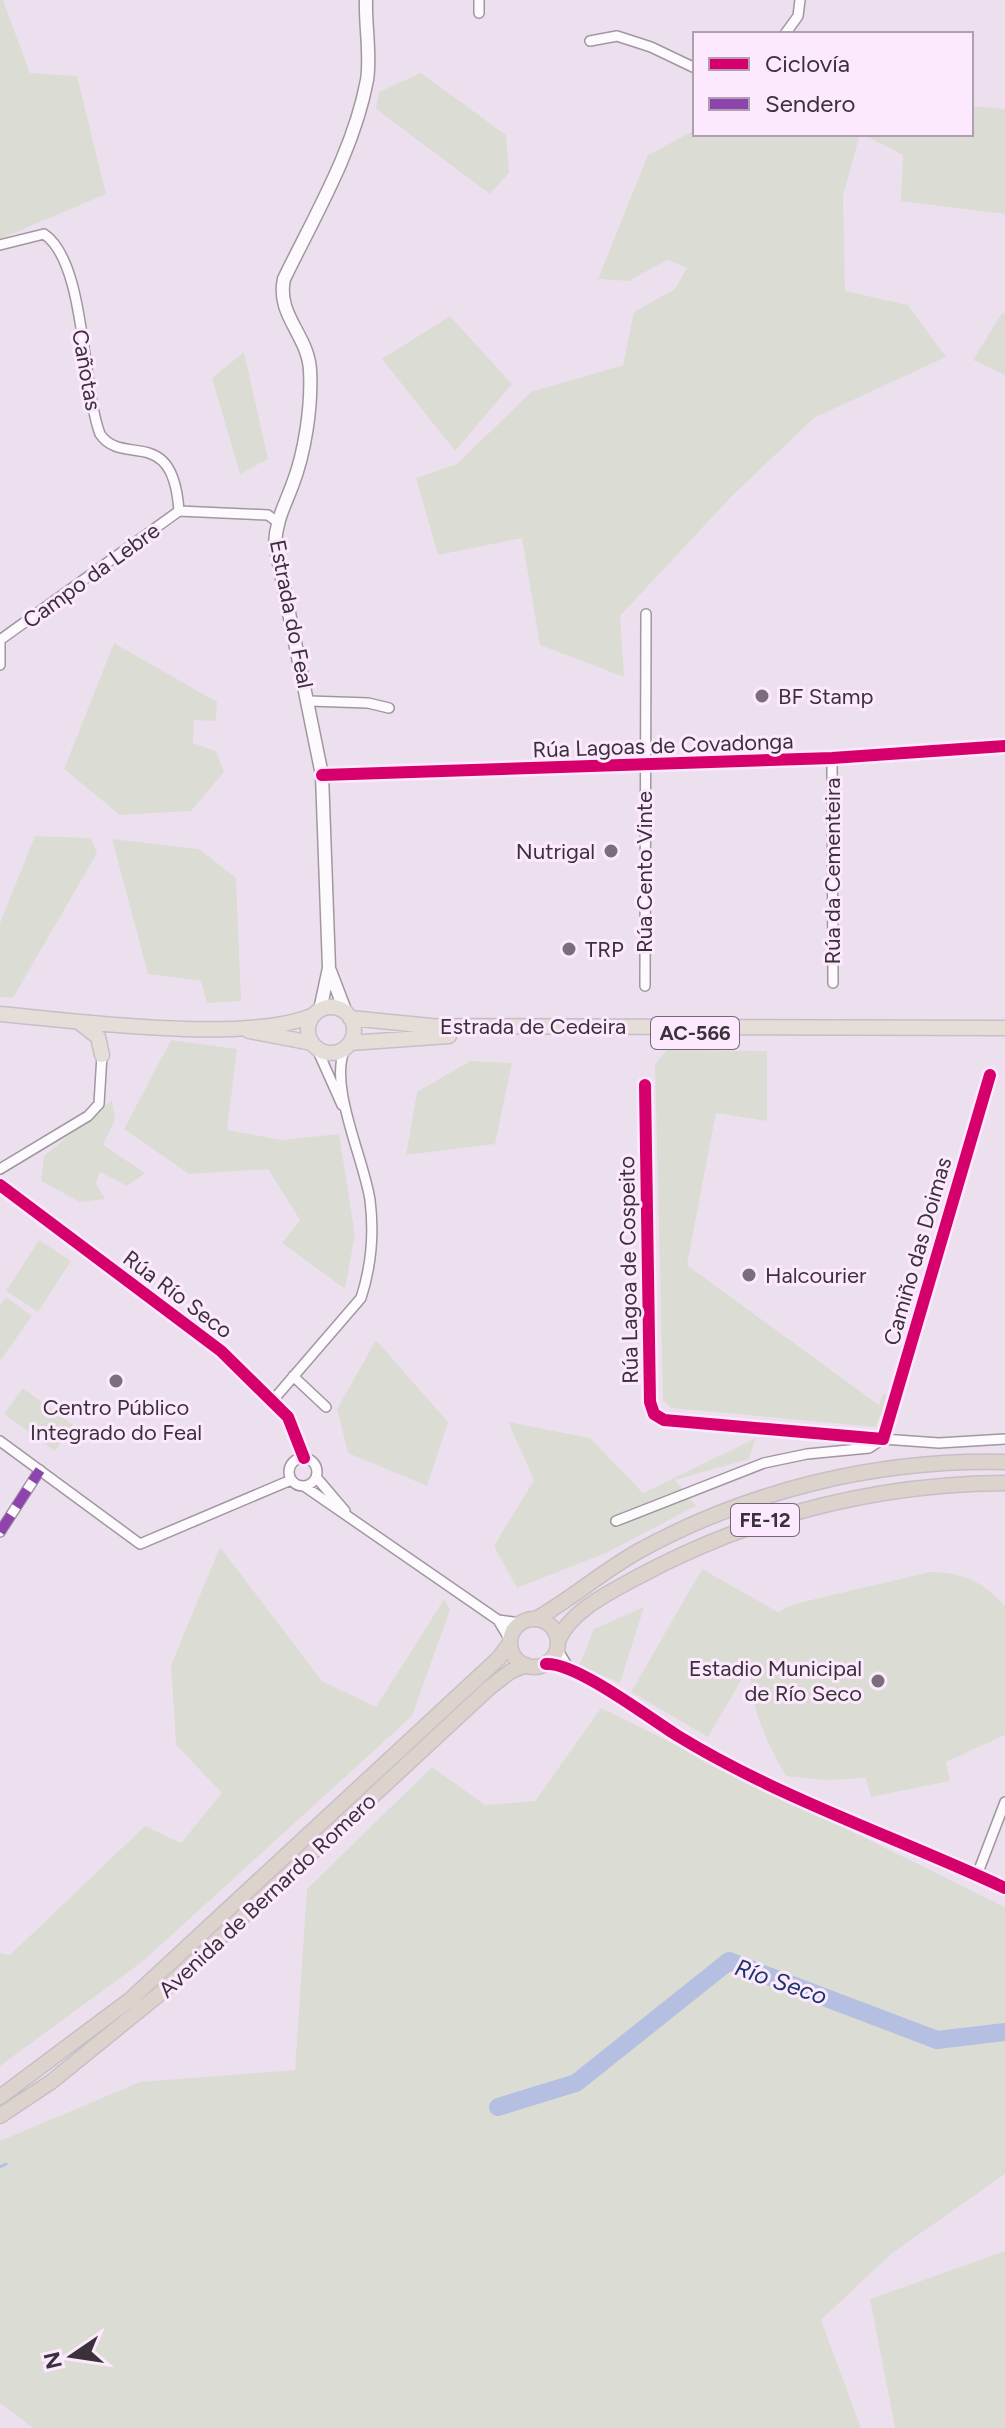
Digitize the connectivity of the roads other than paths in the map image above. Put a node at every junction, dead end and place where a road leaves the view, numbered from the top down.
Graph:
1 (366, 0) edge
2 (479, 0) edge
3 (800, 0) edge
4 (479, 13) dead end
5 (786, 32) edge
6 (590, 41) dead end
7 (693, 67) edge
8 (0, 245) edge
9 (179, 511) junction
10 (276, 521) junction
11 (646, 614) dead end
12 (0, 640) edge
13 (0, 665) edge
14 (309, 701) junction
15 (389, 708) dead end
16 (1005, 746) edge
17 (832, 758) junction
18 (643, 765) junction
19 (322, 775) junction
20 (329, 968) junction
21 (833, 983) dead end
22 (645, 986) dead end
23 (317, 1012) junction
24 (0, 1014) edge
25 (348, 1015) junction
26 (76, 1021) junction
27 (104, 1023) junction
28 (129, 1024) junction
29 (241, 1029) junction
30 (1005, 1031) edge
31 (315, 1046) junction
32 (348, 1046) junction
33 (102, 1055) junction
34 (990, 1075) dead end
35 (645, 1085) dead end
36 (354, 1130) junction
37 (21, 1158) junction
38 (0, 1169) edge
39 (2, 1187) edge
40 (293, 1376) junction
41 (274, 1399) junction
42 (326, 1407) dead end
43 (883, 1439) junction
44 (1005, 1439) edge
45 (0, 1441) edge
46 (304, 1458) junction
47 (1005, 1462) edge
48 (40, 1470) junction
49 (316, 1477) junction
50 (291, 1480) junction
51 (1005, 1483) edge
52 (304, 1486) junction
53 (616, 1521) dead end
54 (359, 1525) junction
55 (0, 1532) edge
56 (536, 1619) junction
57 (498, 1620) junction
58 (520, 1623) junction
59 (510, 1641) junction
60 (557, 1645) junction
61 (546, 1664) junction
62 (526, 1665) junction
63 (568, 1667) junction
64 (1005, 1802) edge
65 (977, 1875) junction
66 (1005, 1888) edge
67 (0, 2097) edge
68 (0, 2116) edge

1 - 10 main road, Estrada do Feal
2 - 4 street
3 - 5 street
6 - 7 street
8 - 9 street, Cañotas
9 - 10 street, Campo da Lebre
9 - 12 street, Campo da Lebre
10 - 14 main road, Estrada do Feal
11 - 18 street, Rúa Cento Vinte
12 - 13 street
14 - 15 street
14 - 19 main road, Estrada do Feal
16 - 17 street, Rúa Lagoas de Covadonga
17 - 18 street, Rúa Lagoas de Covadonga
17 - 21 street, Rúa da Cementeira
18 - 19 street, Rúa Lagoas de Covadonga
18 - 22 street, Rúa Cento Vinte
19 - 20 main road, Estrada do Feal
20 - 23 main road, Estrada do Feal
20 - 25 main road, Estrada do Feal
23 - 25 main road
23 - 29 main road
23 - 31 main road
24 - 26 main road
25 - 30 main road, Estrada de Cedeira
25 - 32 main road
26 - 27 main road
26 - 33 main road
27 - 28 main road
27 - 33 main road
28 - 29 main road
28 - 33 main road
29 - 31 main road
30 - 32 main road, Estrada de Cedeira / AC-566
31 - 32 main road
31 - 36 street
32 - 36 street
33 - 37 street
34 - 43 street, Camiño das Doimas
35 - 43 street, Rúa Lagoa de Cospeito
36 - 40 street
37 - 38 street
37 - 39 street
39 - 41 street, Rúa Río Seco
40 - 41 street
40 - 42 street
41 - 46 street, Rúa Río Seco
43 - 44 street
43 - 53 street
45 - 48 street
46 - 49 street
46 - 50 street
47 - 56 highway, FE-12
48 - 50 street
48 - 55 street
49 - 52 street
49 - 54 street
50 - 52 street
51 - 60 highway, FE-12
52 - 54 street
54 - 57 street
56 - 58 highway
56 - 60 highway
57 - 58 street
57 - 59 street
58 - 59 highway
59 - 62 highway
59 - 67 highway, Avenida de Bernardo Romero
60 - 61 highway
60 - 63 street
61 - 62 highway
61 - 63 street
62 - 68 highway, Avenida de Bernardo Romero
63 - 65 street
64 - 65 street
65 - 66 street

